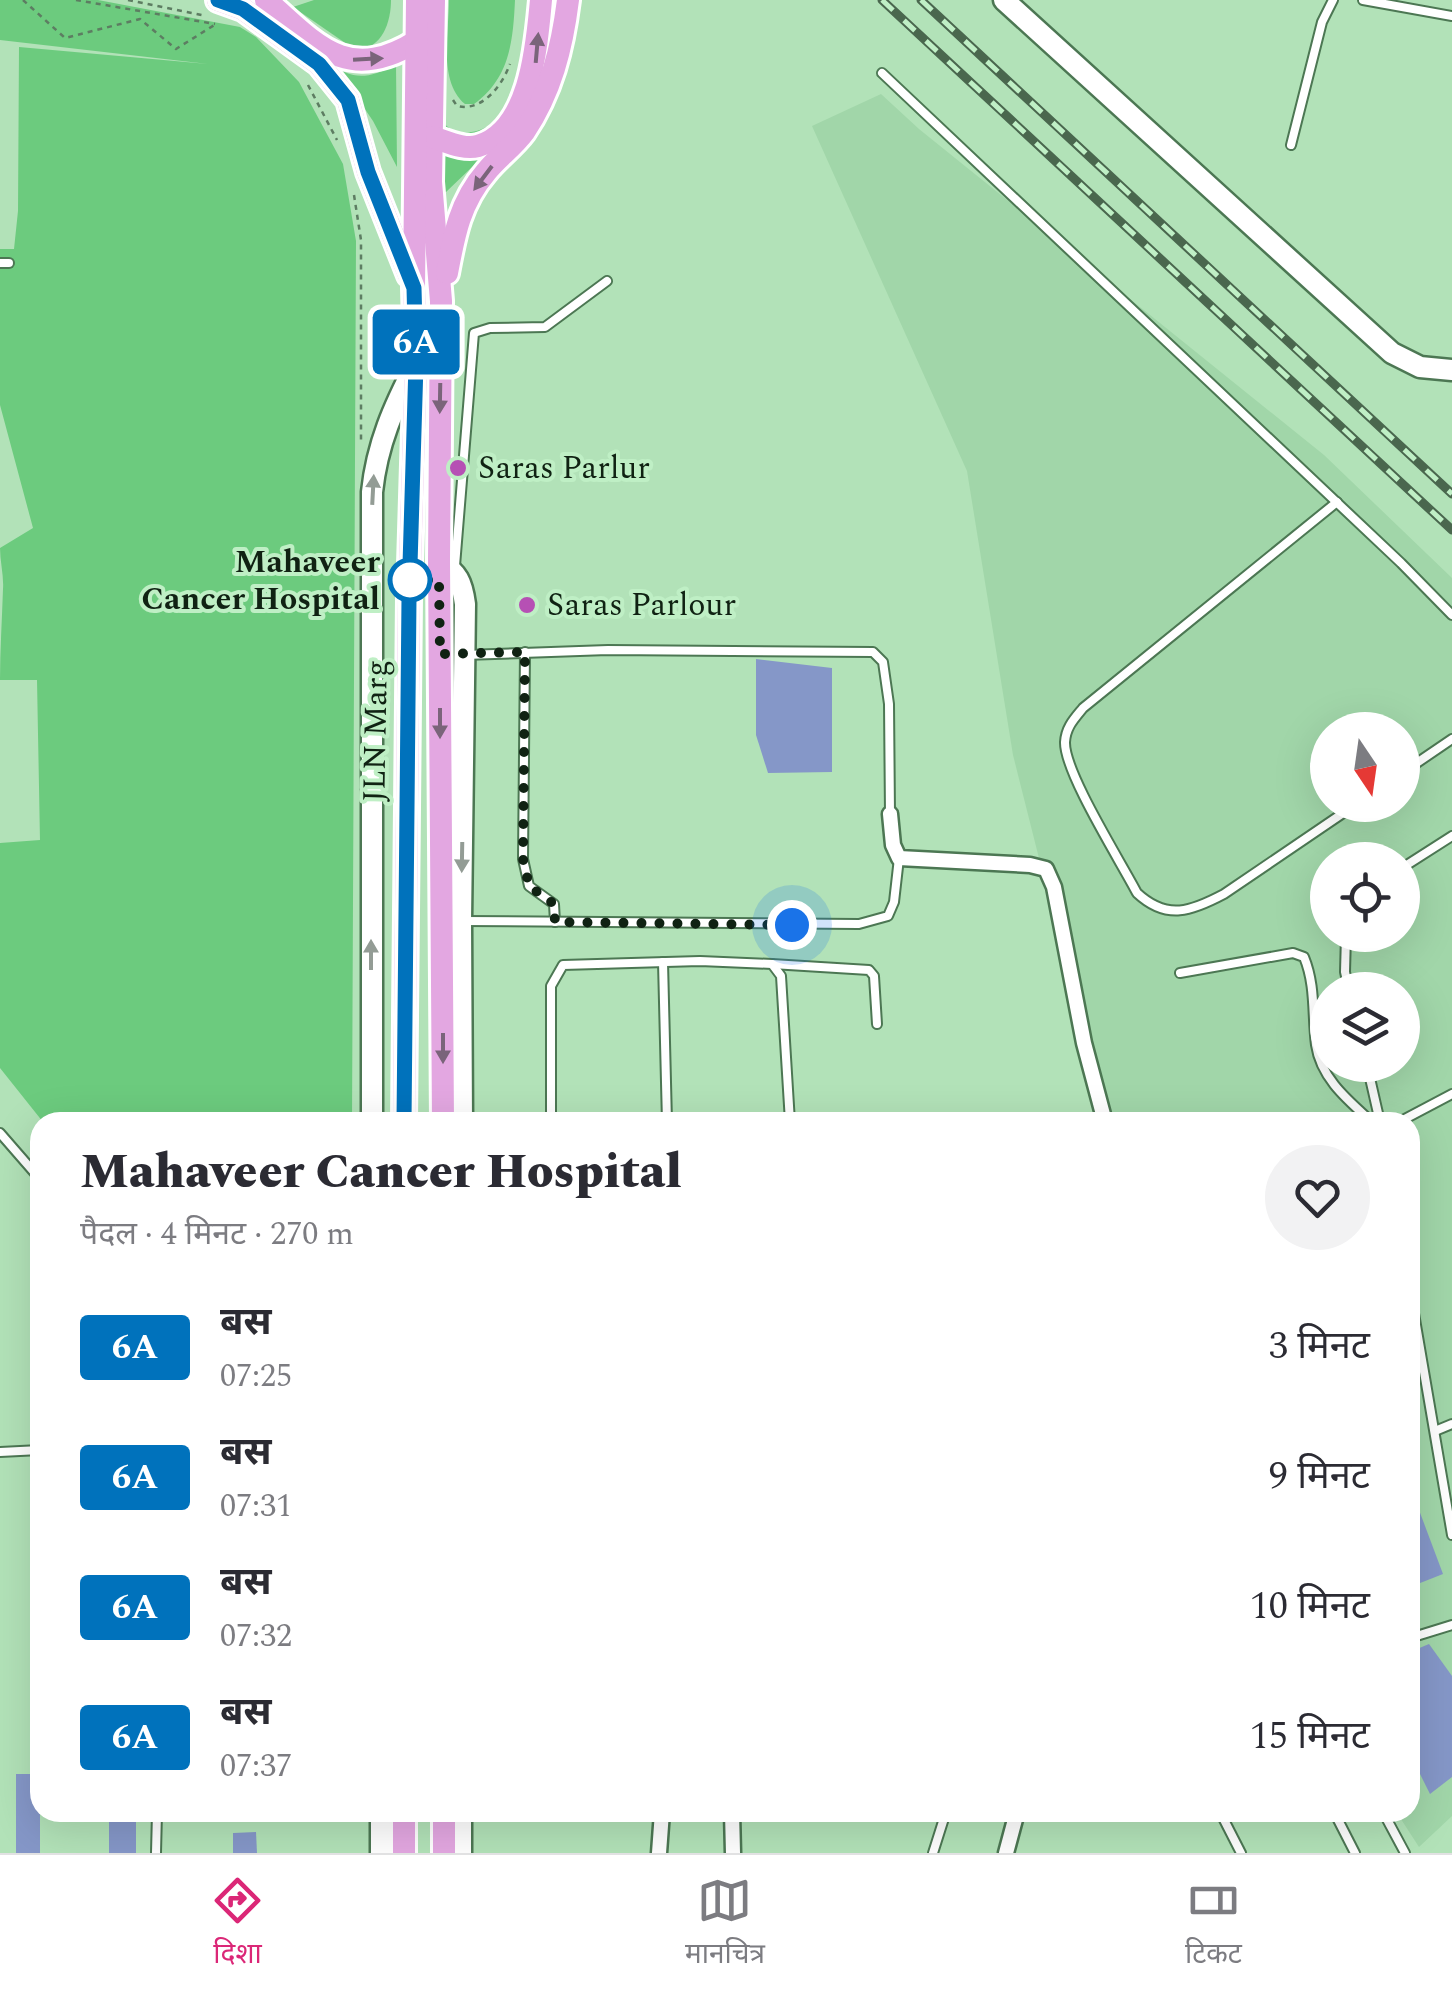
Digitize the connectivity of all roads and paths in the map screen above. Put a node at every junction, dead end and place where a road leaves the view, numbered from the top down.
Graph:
1 (23, 0) edge
2 (76, 0) edge
3 (128, 0) edge
4 (266, 0) edge
5 (541, 0) edge
6 (568, 0) edge
7 (1004, 0) edge
8 (1333, 0) edge
9 (1363, 0) edge
10 (425, 6) edge
11 (220, 9) edge
12 (1452, 16) edge
13 (416, 41) junction
14 (511, 62) dead end
15 (882, 72) dead end
16 (303, 78) dead end
17 (450, 94) dead end
18 (432, 137) junction
19 (338, 141) dead end
20 (1291, 146) dead end
21 (352, 182) dead end
22 (607, 280) dead end
23 (414, 288) junction
24 (441, 300) junction
25 (416, 364) junction
26 (1452, 370) edge
27 (362, 447) dead end
28 (1338, 502) junction
29 (447, 566) junction
30 (1452, 615) edge
31 (525, 652) junction
32 (440, 654) junction
33 (465, 655) junction
34 (1452, 739) edge
35 (1420, 761) edge
36 (890, 814) joint
37 (1330, 822) edge
38 (1452, 836) edge
39 (1420, 856) edge
40 (899, 858) junction
41 (451, 921) junction
42 (555, 922) junction
43 (663, 962) junction
44 (772, 964) junction
45 (1180, 972) dead end
46 (877, 1024) dead end
47 (1371, 1082) edge
48 (1452, 1094) edge
49 (372, 1112) edge
50 (404, 1112) edge
51 (444, 1112) edge
52 (461, 1112) edge
53 (551, 1112) edge
54 (667, 1112) edge
55 (789, 1112) edge
56 (1102, 1112) edge
57 (1361, 1112) edge
58 (1378, 1112) edge
59 (1418, 1112) edge
60 (0, 1133) edge
61 (30, 1167) edge
62 (1420, 1346) edge
63 (1452, 1424) edge
64 (1435, 1431) junction
65 (30, 1450) edge
66 (0, 1452) edge
67 (1448, 1475) edge
68 (1452, 1534) edge
69 (1452, 1626) edge
70 (1420, 1635) edge
71 (156, 1822) edge
72 (381, 1822) edge
73 (404, 1822) edge
74 (444, 1822) edge
75 (461, 1822) edge
76 (662, 1822) edge
77 (732, 1822) edge
78 (943, 1822) edge
79 (1014, 1822) edge
80 (1225, 1822) edge
81 (1339, 1822) edge
82 (1388, 1822) edge
83 (156, 1853) edge
84 (381, 1853) edge
85 (404, 1853) edge
86 (444, 1853) edge
87 (461, 1853) edge
88 (660, 1853) edge
89 (733, 1853) edge
90 (933, 1853) edge
91 (1006, 1853) edge
92 (1241, 1853) edge
93 (1354, 1853) edge
94 (1404, 1853) edge

1 - 2 path
3 - 11 path
4 -> 13 main road
18 -> 5 main road
6 -> 24 main road
7 - 26 street
8 - 20 lane
9 - 12 lane
10 - 13 main road, JLN Marg
10 - 18 main road
11 - 23 main road
13 - 23 main road, JLN Marg
14 - 17 path
15 - 28 lane
16 - 19 path
18 - 24 main road
21 - 27 path
22 - 29 lane
23 - 25 main road, JLN Marg
24 -> 29 main road, JLN Marg
49 -> 25 street
25 - 50 main road, JLN Marg
28 - 30 lane
28 - 37 lane
29 - 32 main road, JLN Marg
29 - 33 street
31 - 33 lane
31 - 36 lane
31 - 42 lane
32 - 33 lane
32 -> 41 main road, JLN Marg
33 -> 41 street
34 - 35 lane
36 - 40 street
38 - 39 lane
40 - 42 lane
40 - 56 street
41 - 42 lane
41 -> 51 main road, JLN Marg
41 - 52 street
43 - 44 lane
43 - 53 lane
43 - 54 lane
44 - 46 lane
44 - 55 lane
45 - 57 lane
47 - 58 lane
48 - 59 lane
60 - 61 lane
62 - 64 lane
63 - 64 lane
64 - 67 lane
65 - 66 lane
67 - 68 lane
69 - 70 lane
71 - 83 lane
72 - 84 street
73 - 85 main road
74 - 86 main road
75 - 87 street
76 - 88 street
77 - 89 street
78 - 90 lane
79 - 91 street
80 - 92 lane
81 - 93 lane
82 - 94 lane

